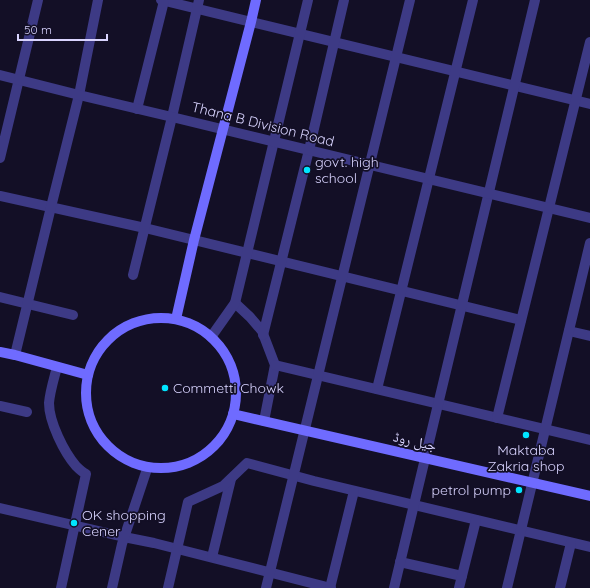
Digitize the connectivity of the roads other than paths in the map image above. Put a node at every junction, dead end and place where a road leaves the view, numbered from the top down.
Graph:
1 (38, 0) edge
2 (98, 0) edge
3 (162, 0) edge
4 (256, 0) edge
5 (308, 0) edge
6 (344, 0) edge
7 (410, 0) edge
8 (473, 0) edge
9 (535, 0) edge
10 (198, 4) edge
11 (251, 22) junction
12 (300, 33) junction
13 (334, 42) junction
14 (590, 42) edge
15 (396, 56) junction
16 (456, 71) junction
17 (0, 75) edge
18 (19, 80) junction
19 (515, 85) junction
20 (79, 95) junction
21 (576, 100) junction
22 (590, 104) edge
23 (137, 108) junction
24 (172, 117) junction
25 (223, 129) junction
26 (274, 141) junction
27 (309, 150) junction
28 (0, 158) edge
29 (370, 164) junction
30 (429, 179) junction
31 (489, 193) junction
32 (0, 196) edge
33 (51, 207) junction
34 (549, 208) junction
35 (590, 218) edge
36 (145, 228) junction
37 (194, 240) junction
38 (590, 243) edge
39 (247, 254) junction
40 (282, 262) junction
41 (133, 275) dead end
42 (342, 276) junction
43 (402, 291) junction
44 (0, 297) edge
45 (236, 302) junction
46 (28, 303) junction
47 (462, 306) junction
48 (73, 315) dead end
49 (176, 319) junction
50 (522, 320) junction
51 (569, 331) junction
52 (263, 335) junction
53 (590, 336) edge
54 (211, 337) junction
55 (0, 352) edge
56 (15, 355) junction
57 (275, 365) junction
58 (57, 367) junction
59 (88, 375) junction
60 (318, 375) junction
61 (377, 389) junction
62 (438, 404) junction
63 (0, 406) edge
64 (27, 412) dead end
65 (233, 414) junction
66 (497, 418) junction
67 (264, 421) junction
68 (545, 429) junction
69 (304, 430) junction
70 (590, 440) edge
71 (425, 458) junction
72 (147, 469) junction
73 (293, 476) junction
74 (231, 479) junction
75 (532, 482) junction
76 (354, 491) junction
77 (590, 496) edge
78 (414, 505) junction
79 (0, 508) edge
80 (476, 520) junction
81 (74, 525) junction
82 (521, 531) junction
83 (124, 537) junction
84 (572, 543) junction
85 (590, 547) edge
86 (177, 549) junction
87 (212, 558) junction
88 (400, 562) junction
89 (270, 573) junction
90 (462, 576) junction
91 (61, 588) edge
92 (112, 588) edge
93 (168, 588) edge
94 (266, 588) edge
95 (331, 588) edge
96 (394, 588) edge
97 (459, 588) edge
98 (507, 588) edge
99 (560, 588) edge

1 - 18 street
2 - 20 street
3 - 10 street
3 - 23 street
4 - 11 main road
5 - 12 street
6 - 13 street
7 - 15 street
8 - 16 street
9 - 19 street
10 - 11 street
10 - 24 street
11 - 12 street
11 - 25 main road
12 - 13 street
12 - 26 street
13 - 15 street
13 - 27 street
14 - 21 street
15 - 16 street
15 - 29 street
16 - 19 street
16 - 30 street
17 - 18 street, Thana B Division Road
18 - 20 street, Thana B Division Road
18 - 28 street
19 - 21 street
19 - 31 street
20 - 23 street, Thana B Division Road
20 - 33 street
21 - 22 street
21 - 34 street
23 - 24 street, Thana B Division Road
24 - 25 street, Thana B Division Road
24 - 36 street
25 - 26 street, Thana B Division Road
25 - 37 main road
26 - 27 street, Thana B Division Road
26 - 39 street
27 - 29 street, Thana B Division Road
27 - 40 street
29 - 30 street, Thana B Division Road
29 - 42 street
30 - 31 street, Thana B Division Road
30 - 43 street
31 - 34 street, Thana B Division Road
31 - 47 street
32 - 33 street
33 - 36 street
33 - 46 street
34 - 35 street, Thana B Division Road
34 - 50 street
36 - 37 street
36 - 41 street
37 - 39 street
37 - 49 main road
38 - 51 street
39 - 40 street
39 - 45 street
40 - 42 street
40 - 52 street
42 - 43 street
42 - 60 street
43 - 47 street
43 - 61 street
44 - 46 street
45 - 52 street
45 - 54 street
46 - 48 street
46 - 56 street
47 - 50 street
47 - 62 street
49 - 54 main road
49 - 59 main road
50 - 66 street
51 - 53 street
51 - 68 street
52 - 57 street
54 - 65 main road
55 - 56 main road
56 - 58 main road
57 - 60 street
57 - 67 street
58 - 59 main road
58 - 81 street
59 - 72 main road
60 - 61 street
60 - 69 street
61 - 62 street
62 - 66 street
62 - 71 street
63 - 64 street
65 - 67 main road, جیل روڈ
65 - 72 main road
66 - 68 street
67 - 69 main road, جیل روڈ
68 - 70 street
68 - 75 street
69 - 71 main road, جیل روڈ
69 - 73 street
71 - 75 main road, جیل روڈ
71 - 78 street
72 - 83 street
73 - 74 street
73 - 76 street
73 - 89 street
74 - 86 street
74 - 87 street
75 - 77 main road, جیل روڈ
75 - 82 street
76 - 78 street
76 - 95 street
78 - 80 street
78 - 88 street
79 - 81 street
80 - 82 street
80 - 90 street
81 - 83 street
81 - 91 street
82 - 84 street
82 - 98 street
83 - 86 street
83 - 92 street
84 - 85 street
84 - 99 street
86 - 87 street
86 - 93 street
87 - 89 street
88 - 90 street
88 - 96 street
89 - 94 street
89 - 95 street
90 - 97 street

